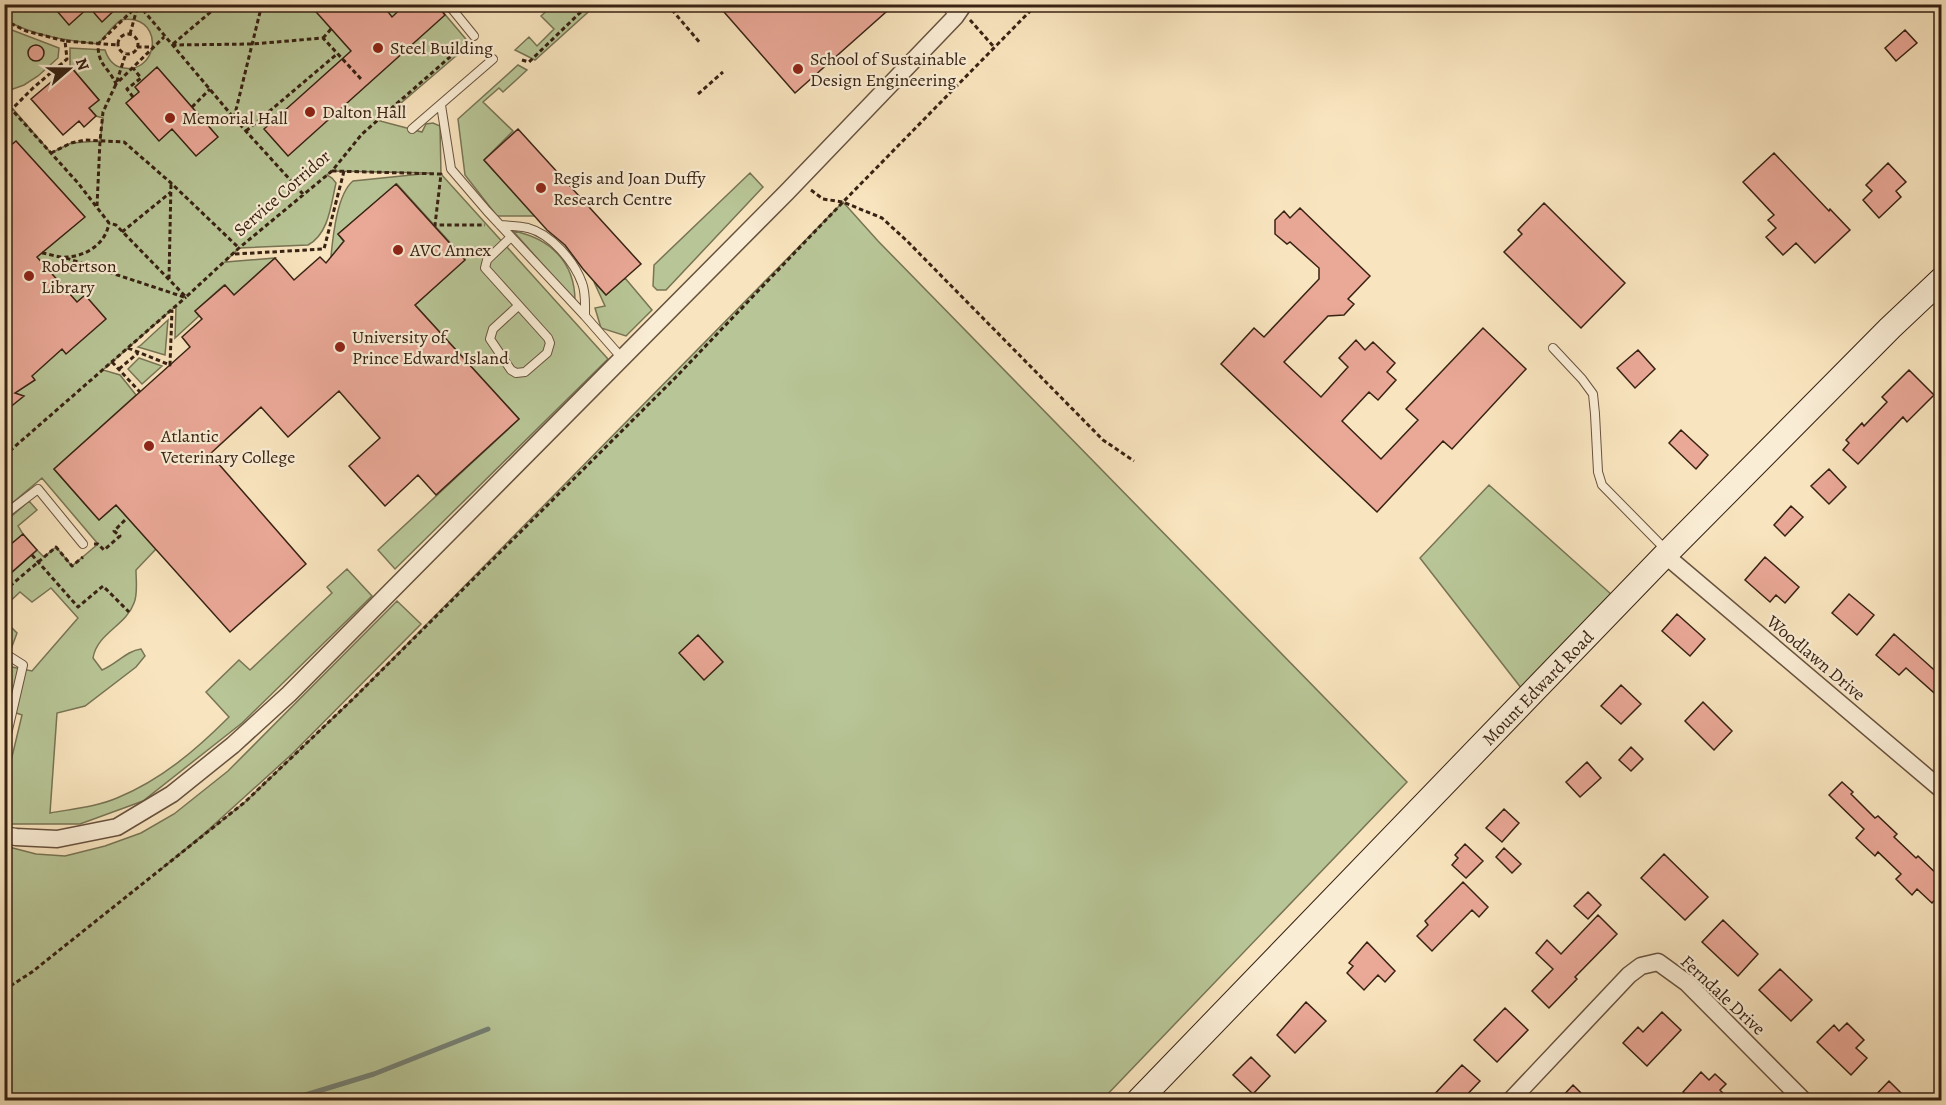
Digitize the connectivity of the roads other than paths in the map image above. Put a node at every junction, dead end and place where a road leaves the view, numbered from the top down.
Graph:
1 (448, 4) edge
2 (944, 4) edge
3 (962, 13) edge
4 (474, 36) road end
5 (493, 59) dead end
6 (441, 105) junction
7 (412, 129) dead end
8 (500, 225) junction
9 (511, 237) junction
10 (1941, 279) edge
11 (518, 306) junction
12 (585, 316) junction
13 (1553, 348) dead end
14 (621, 357) junction
15 (4, 515) edge
16 (84, 544) road end
17 (1667, 554) junction
18 (4, 653) edge
19 (4, 747) edge
20 (1941, 790) edge
21 (4, 835) edge
22 (1139, 1101) edge
23 (1511, 1101) edge
24 (1803, 1101) edge

1 - 4 lane
2 - 3 lane
3 - 14 street
5 - 6 lane
6 - 7 lane
6 - 8 lane
8 - 9 lane
8 - 12 lane
9 - 11 lane
9 - 12 lane
10 - 17 street, Mount Edward Road
11 - 11 lane
12 - 14 lane
13 - 17 lane
14 - 21 street
15 - 16 lane
17 - 20 street, Woodlawn Drive
17 - 22 street, Mount Edward Road
18 - 19 lane
23 - 24 street, Ferndale Drive

